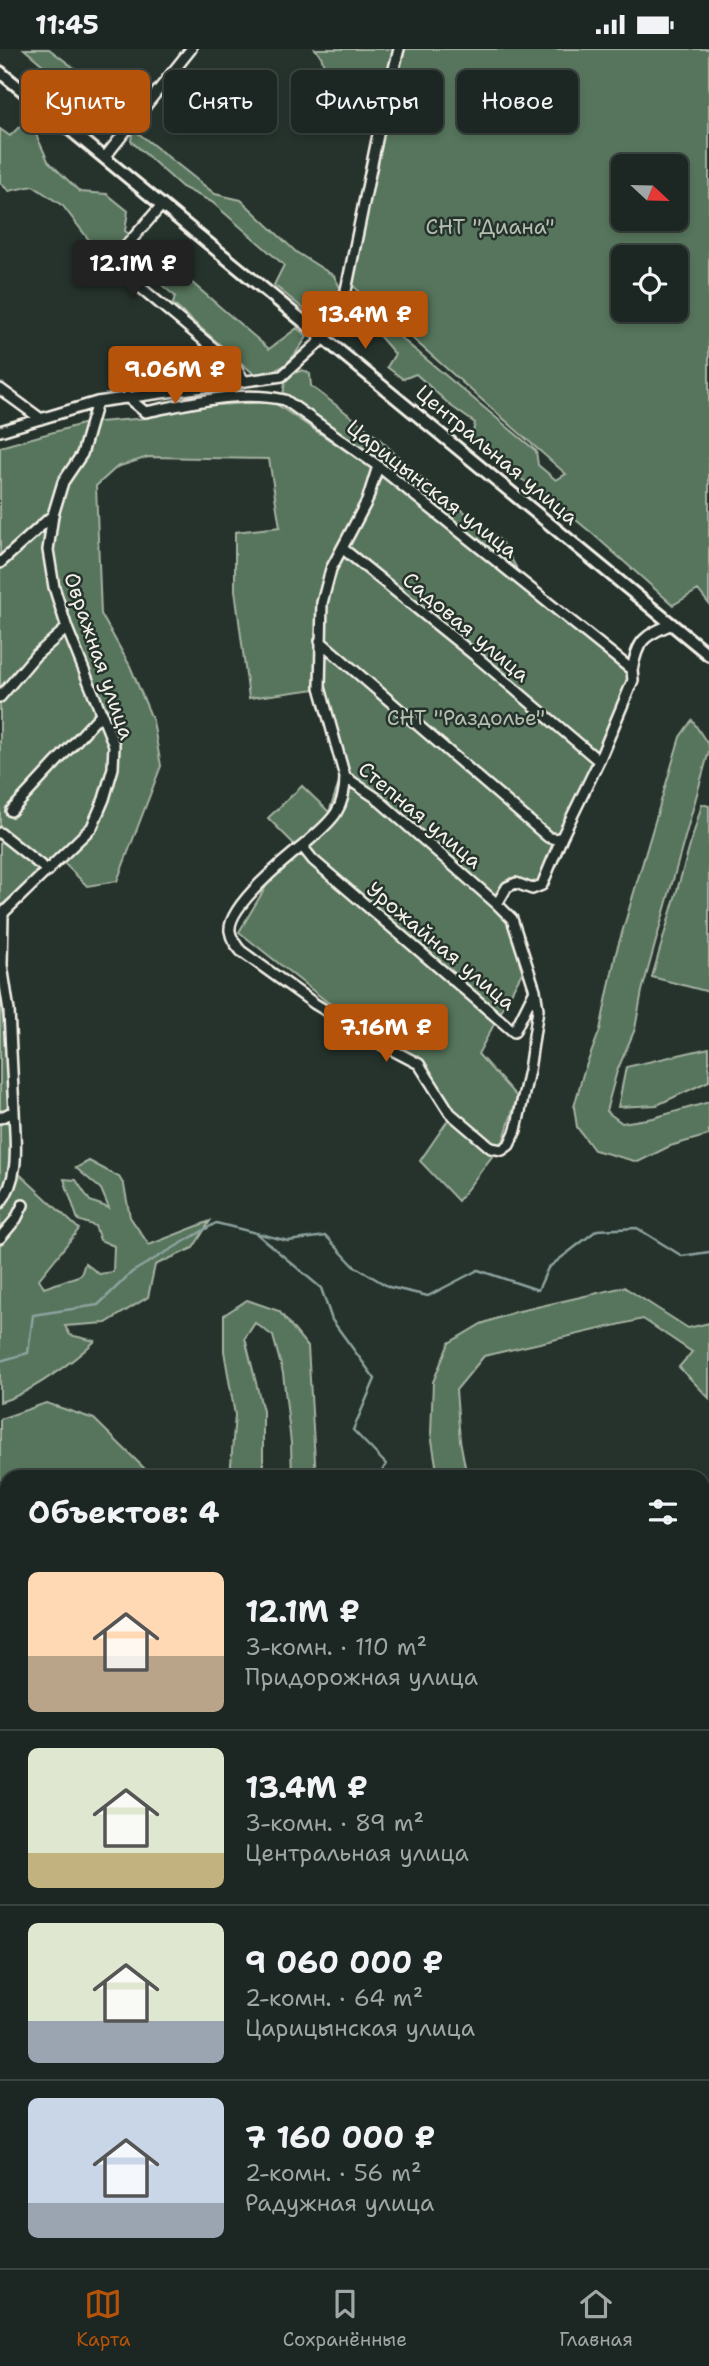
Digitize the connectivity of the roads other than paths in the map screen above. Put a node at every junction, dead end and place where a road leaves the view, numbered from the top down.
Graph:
1 (191, 49) edge
2 (399, 49) edge
3 (0, 72) edge
4 (105, 157) junction
5 (162, 205) junction
6 (325, 337) junction
7 (244, 381) junction
8 (0, 389) edge
9 (127, 397) junction
10 (97, 402) junction
11 (41, 419) junction
12 (0, 431) edge
13 (378, 467) junction
14 (53, 515) junction
15 (342, 548) junction
16 (0, 563) edge
17 (671, 624) junction
18 (67, 628) junction
19 (320, 641) junction
20 (709, 655) edge
21 (632, 670) junction
22 (0, 697) edge
23 (102, 713) junction
24 (599, 761) junction
25 (345, 777) junction
26 (11, 811) dead end
27 (0, 833) edge
28 (562, 837) junction
29 (305, 843) junction
30 (48, 871) junction
31 (497, 904) junction
32 (1, 916) edge
33 (535, 990) junction
34 (15, 1111) junction
35 (0, 1118) edge
36 (0, 1203) edge
37 (23, 1205) dead end
38 (0, 1238) edge

1 - 4 street
2 - 6 street
3 - 4 street, Центральная улица
4 - 5 street, Центральная улица
5 - 6 street, Центральная улица
5 - 7 street
6 - 7 street
6 - 17 street, Центральная улица
7 - 9 street
8 - 11 street
9 - 10 street
9 - 13 street, Царицынская улица
10 - 11 street
10 - 14 street, Овражная улица
11 - 12 street
13 - 15 street, Степная улица
13 - 21 street, Царицынская улица
14 - 16 street
14 - 18 street, Овражная улица
15 - 19 street, Степная улица
15 - 24 street, Садовая улица
17 - 20 street, Центральная улица
17 - 21 street
18 - 22 street
18 - 23 street, Овражная улица
19 - 25 street, Степная улица
19 - 28 street
21 - 24 street
23 - 26 street
23 - 30 street, Овражная улица
24 - 28 street
25 - 29 street
25 - 31 street, Степная улица
27 - 30 street
28 - 31 street
29 - 33 street, Урожайная улица
29 - 33 street
30 - 32 street, Овражная улица
31 - 33 street, Урожайная улица
32 - 34 street
34 - 35 street
34 - 36 street
37 - 38 street

